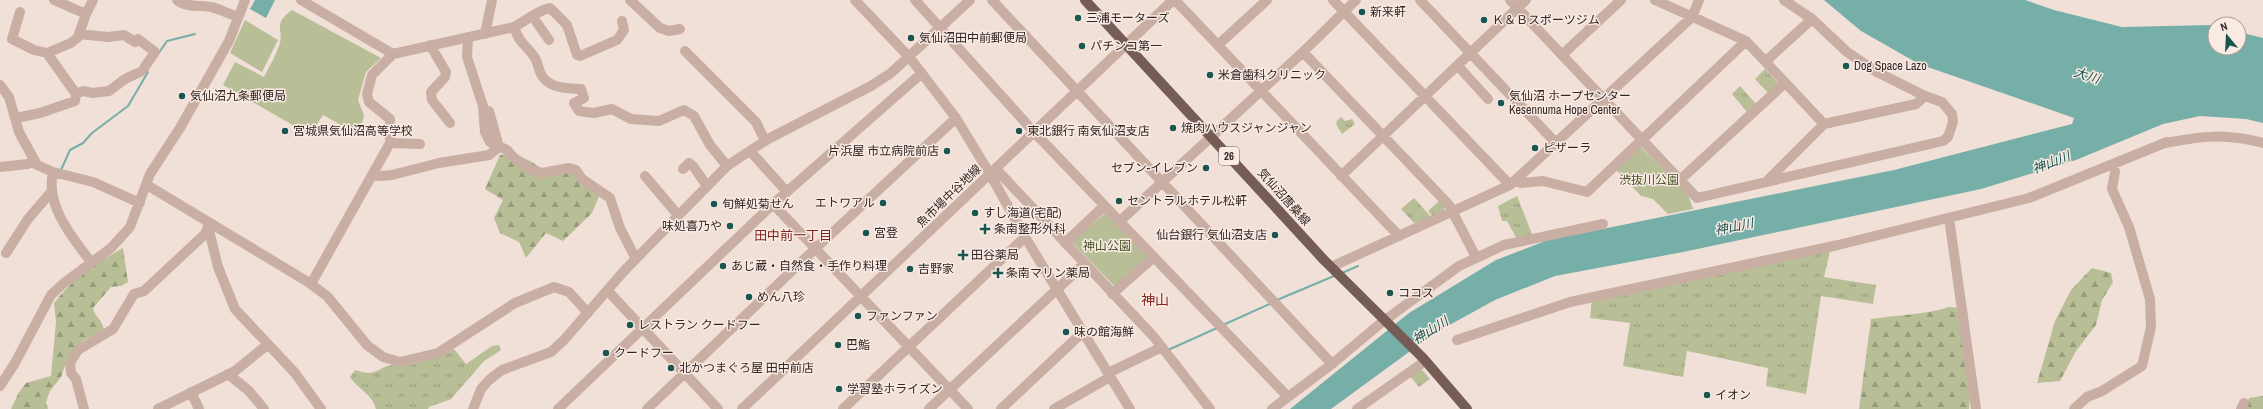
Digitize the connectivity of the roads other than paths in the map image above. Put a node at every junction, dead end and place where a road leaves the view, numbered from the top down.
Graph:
1 (54, 0) edge
2 (93, 0) edge
3 (177, 0) edge
4 (245, 0) edge
5 (301, 0) edge
6 (492, 0) edge
7 (630, 0) edge
8 (855, 0) edge
9 (915, 0) edge
10 (970, 0) edge
11 (992, 0) edge
12 (1085, 0) edge
13 (1174, 0) edge
14 (1267, 0) edge
15 (1333, 0) edge
16 (1356, 0) edge
17 (1420, 0) edge
18 (1510, 0) edge
19 (1621, 0) edge
20 (1699, 0) edge
21 (1784, 0) edge
22 (1659, 1) edge
23 (316, 3) edge
24 (1523, 4) edge
25 (541, 5) edge
26 (20, 12) dead end
27 (1344, 12) junction
28 (86, 14) junction
29 (238, 17) junction
30 (533, 17) junction
31 (1692, 17) junction
32 (1812, 19) junction
33 (622, 21) dead end
34 (514, 27) junction
35 (941, 27) junction
36 (680, 29) dead end
37 (82, 34) junction
38 (486, 34) junction
39 (468, 38) junction
40 (549, 40) dead end
41 (1746, 41) junction
42 (430, 45) junction
43 (1218, 45) junction
44 (1126, 46) junction
45 (685, 51) dead end
46 (1303, 52) junction
47 (47, 53) junction
48 (1472, 53) junction
49 (393, 54) junction
50 (1563, 54) junction
51 (910, 58) junction
52 (1766, 61) junction
53 (1458, 66) junction
54 (922, 73) junction
55 (1785, 84) junction
56 (0, 86) edge
57 (1261, 91) junction
58 (1077, 92) junction
59 (76, 94) junction
60 (1925, 96) junction
61 (1425, 97) junction
62 (1604, 98) junction
63 (1488, 99) dead end
64 (16, 118) junction
65 (956, 118) junction
66 (450, 124) dead end
67 (1824, 124) junction
68 (1034, 132) junction
69 (1383, 136) junction
70 (1212, 137) junction
71 (1642, 140) junction
72 (765, 141) junction
73 (390, 143) junction
74 (2263, 143) edge
75 (420, 144) dead end
76 (1556, 144) junction
77 (499, 147) junction
78 (750, 151) junction
79 (34, 161) junction
80 (2113, 165) junction
81 (727, 166) junction
82 (0, 167) edge
83 (682, 169) dead end
84 (993, 171) junction
85 (53, 172) junction
86 (372, 175) junction
87 (645, 176) dead end
88 (1341, 176) junction
89 (1680, 180) junction
90 (1767, 181) junction
91 (1161, 183) junction
92 (1513, 183) junction
93 (147, 185) junction
94 (707, 186) junction
95 (52, 191) junction
96 (787, 192) junction
97 (140, 203) junction
98 (773, 204) junction
99 (1104, 206) junction
100 (1453, 213) junction
101 (678, 215) junction
102 (1949, 218) junction
103 (1119, 222) junction
104 (1603, 224) dead end
105 (207, 225) junction
106 (1399, 236) junction
107 (1025, 237) junction
108 (1065, 243) junction
109 (816, 248) junction
110 (6, 253) dead end
111 (1153, 258) junction
112 (1476, 258) junction
113 (636, 259) junction
114 (92, 262) junction
115 (1084, 264) junction
116 (1331, 267) junction
117 (310, 284) junction
118 (1056, 289) junction
119 (608, 290) junction
120 (1112, 294) junction
121 (861, 297) junction
122 (588, 313) junction
123 (1387, 322) junction
124 (643, 329) junction
125 (1083, 332) junction
126 (1457, 340) dead end
127 (267, 345) junction
128 (908, 346) junction
129 (1162, 347) junction
130 (1422, 361) junction
131 (1332, 364) junction
132 (228, 374) junction
133 (684, 374) junction
134 (1109, 375) junction
135 (0, 386) edge
136 (950, 389) junction
137 (191, 392) junction
138 (1287, 396) junction
139 (84, 409) edge
140 (158, 409) edge
141 (199, 409) edge
142 (264, 409) edge
143 (321, 409) edge
144 (473, 409) edge
145 (558, 409) edge
146 (647, 409) edge
147 (718, 409) edge
148 (742, 409) edge
149 (843, 409) edge
150 (929, 409) edge
151 (968, 409) edge
152 (1001, 409) edge
153 (1054, 409) edge
154 (1130, 409) edge
155 (1210, 409) edge
156 (1272, 409) edge
157 (1357, 409) edge
158 (1467, 409) edge
159 (1976, 409) edge
160 (2074, 409) edge

1 - 28 street
2 - 28 street
3 - 29 street
4 - 29 street
5 - 23 street
6 - 38 street
7 - 36 street
8 - 51 street
9 - 35 street
10 - 35 street
11 - 58 street
12 - 44 main road, 気仙沼唐桑線 / 26
13 - 43 street
13 - 44 street, 魚市場中谷地線
14 - 43 street
15 - 27 street
16 - 27 street
17 - 48 street
18 - 24 street
19 - 50 street
20 - 31 street
21 - 32 street
22 - 31 street
23 - 49 street
24 - 48 street
24 - 50 street
25 - 30 street
25 - 33 street
26 - 47 street
27 - 46 street
27 - 61 street
28 - 37 street
29 - 93 street
30 - 34 street
30 - 40 street
31 - 41 street
31 - 62 street
32 - 52 street
32 - 60 street
34 - 38 street
34 - 81 street
35 - 51 street
35 - 68 street
37 - 47 street
37 - 59 street
38 - 39 street
39 - 42 street
39 - 77 street
41 - 52 street
41 - 71 street
42 - 49 street
42 - 66 street
43 - 57 street
44 - 58 street, 魚市場中谷地線
44 - 70 main road, 気仙沼唐桑線 / 26
45 - 72 street
46 - 57 street
46 - 69 street
47 - 59 street
48 - 53 street
48 - 76 street
49 - 73 street
50 - 62 street
51 - 54 street
51 - 72 street
52 - 55 street
53 - 61 street
53 - 63 street
54 - 65 street
54 - 96 street
55 - 67 street
55 - 89 street
56 - 64 street
57 - 70 street
57 - 88 street
58 - 68 street, 魚市場中谷地線
58 - 91 street
59 - 64 street
60 - 67 street
60 - 90 street
61 - 69 street
61 - 92 street
62 - 71 street
62 - 76 street
64 - 79 street
65 - 84 street
65 - 109 street
67 - 90 street
68 - 84 street, 魚市場中谷地線
68 - 99 street
69 - 88 street
69 - 100 street
70 - 91 street
70 - 116 main road, 気仙沼唐桑線 / 26
71 - 89 street
71 - 92 street
72 - 78 street
73 - 75 street
73 - 86 street
74 - 80 street
76 - 92 street
77 - 86 street
77 - 113 street
78 - 81 street
78 - 96 street
79 - 82 street
79 - 85 street
80 - 102 street
80 - 160 street
81 - 94 street
83 - 94 street
84 - 107 street
84 - 108 street
84 - 121 street, 魚市場中谷地線
85 - 95 street
85 - 97 street
86 - 117 street
87 - 101 street
88 - 106 street
89 - 90 street
91 - 103 street
91 - 131 street
92 - 100 street
93 - 97 street
93 - 105 street
94 - 101 street
95 - 110 street
95 - 114 street
96 - 98 street
97 - 114 street
98 - 109 street
98 - 124 street
99 - 103 street
99 - 108 street
100 - 106 street
100 - 112 street
101 - 113 street
102 - 126 street
102 - 159 street
103 - 111 street
104 - 112 street
105 - 117 street
105 - 127 street
105 - 139 street
106 - 116 street
107 - 118 street
107 - 128 street
108 - 115 street
109 - 121 street
109 - 133 street
111 - 120 street
111 - 138 street
112 - 123 street
113 - 119 street
114 - 135 street
115 - 118 street
115 - 120 street
116 - 123 main road, 気仙沼唐桑線 / 26
117 - 122 street
118 - 125 street
118 - 136 street
119 - 122 street
119 - 124 street
120 - 129 street
121 - 128 street
121 - 148 street, 魚市場中谷地線
122 - 144 street
123 - 130 main road, 気仙沼唐桑線 / 26
123 - 131 street
124 - 133 street
124 - 145 street
125 - 134 street
125 - 152 street
127 - 132 street
127 - 143 street
128 - 136 street
128 - 149 street
129 - 134 street
129 - 155 street
130 - 157 street
130 - 158 main road, 気仙沼唐桑線 / 26
131 - 138 street
132 - 137 street
132 - 142 street
133 - 146 street
133 - 147 street
134 - 153 street
134 - 154 street
136 - 150 street
136 - 151 street
137 - 140 street
137 - 141 street
138 - 156 street

